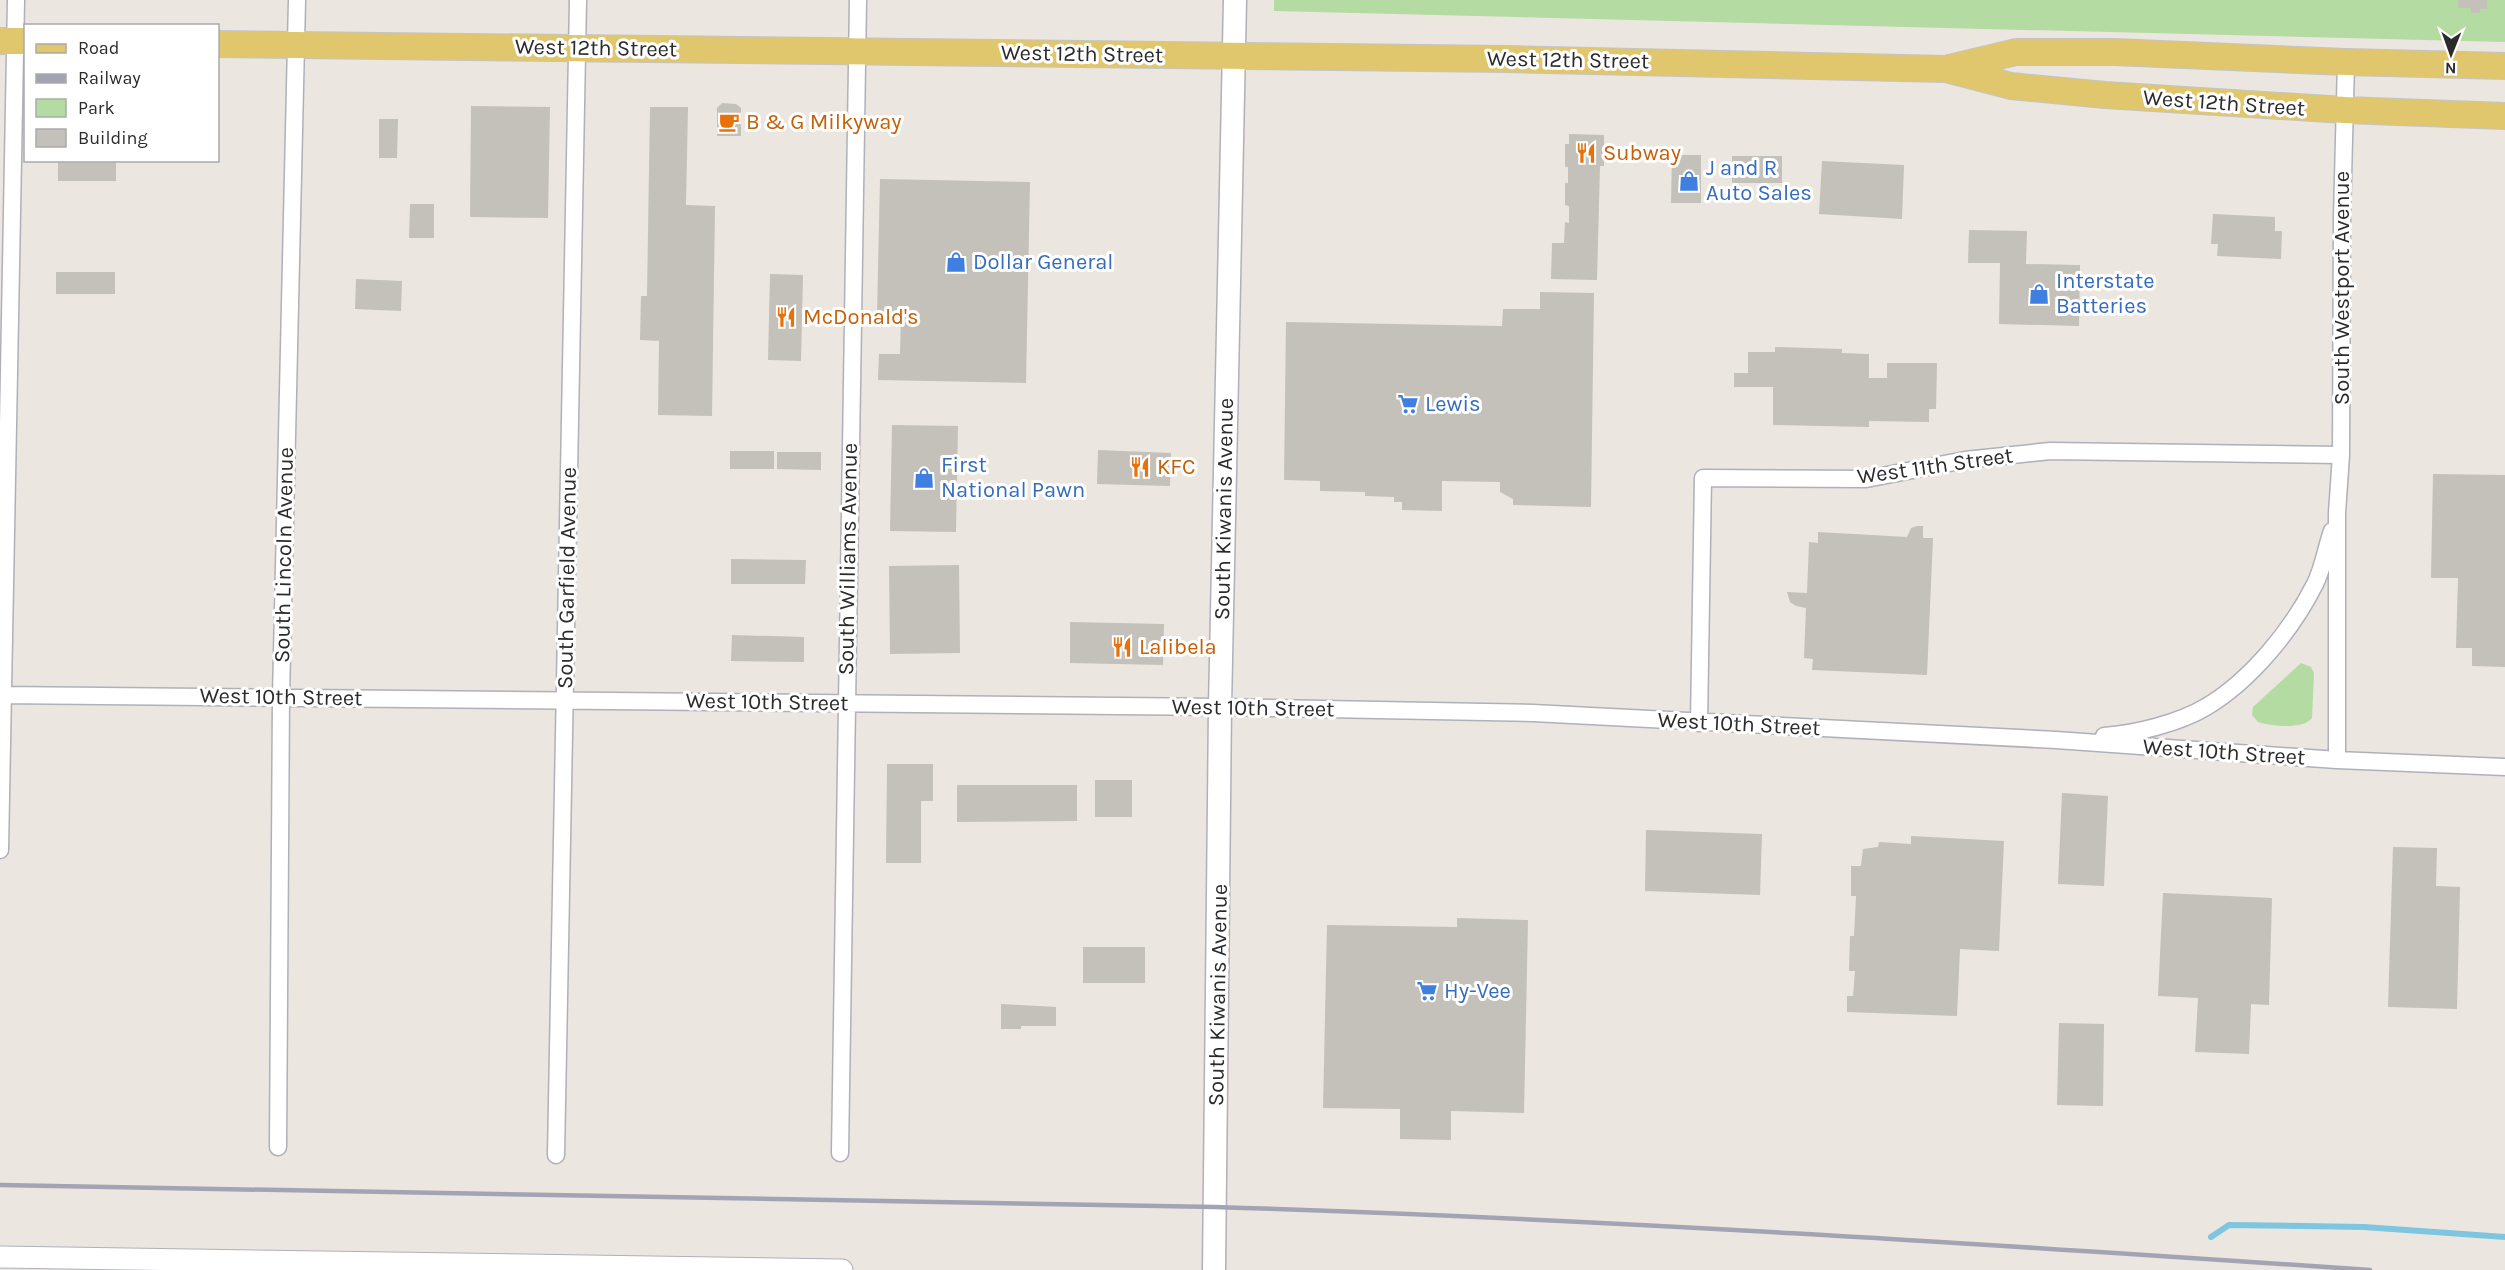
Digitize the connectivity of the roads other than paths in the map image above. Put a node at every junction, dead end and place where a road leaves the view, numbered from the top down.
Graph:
1 (16, 0) edge
2 (297, 0) edge
3 (578, 0) edge
4 (858, 0) edge
5 (1235, 0) edge
6 (14, 41) edge
7 (219, 44) edge
8 (296, 45) junction
9 (577, 48) junction
10 (857, 51) junction
11 (1233, 56) junction
12 (2346, 62) junction
13 (2505, 66) edge
14 (1946, 69) junction
15 (2344, 110) junction
16 (2505, 116) edge
17 (2341, 455) junction
18 (2337, 513) junction
19 (1, 694) edge
20 (281, 698) junction
21 (565, 700) junction
22 (846, 703) junction
23 (1220, 707) junction
24 (1700, 723) junction
25 (2056, 740) junction
26 (2337, 760) junction
27 (2505, 767) edge
28 (0, 850) edge
29 (278, 1146) dead end
30 (840, 1153) dead end
31 (556, 1155) dead end
32 (0, 1257) edge
33 (557, 1268) edge
34 (842, 1270) edge
35 (1214, 1270) edge

1 - 6 street
2 - 8 street, South Lincoln Avenue
3 - 9 street, South Garfield Avenue
4 - 10 street, South Williams Avenue
5 - 11 main road, South Kiwanis Avenue
6 - 19 street
7 - 8 main road, West 12th Street
8 - 9 main road, West 12th Street
8 - 20 street, South Lincoln Avenue
9 - 10 main road, West 12th Street
9 - 21 street, South Garfield Avenue
10 - 11 main road, West 12th Street
10 - 22 street, South Williams Avenue
11 - 14 main road, West 12th Street
11 - 23 main road, South Kiwanis Avenue
12 - 13 main road, West 12th Street
12 - 14 main road, West 12th Street
12 - 15 street, South Westport Avenue
14 - 15 main road, West 12th Street
15 - 16 main road, West 12th Street
15 - 17 street, South Westport Avenue
17 - 18 street, South Westport Avenue
17 - 24 street, West 11th Street
18 - 25 street, South Westport Avenue
18 - 26 street, South Westport Avenue
19 - 20 street, West 10th Street
19 - 28 street
20 - 21 street, West 10th Street
20 - 29 street, South Lincoln Avenue
21 - 22 street, West 10th Street
21 - 31 street, South Garfield Avenue
22 - 23 street, West 10th Street
22 - 30 street, South Williams Avenue
23 - 24 street, West 10th Street
23 - 35 main road, South Kiwanis Avenue
24 - 25 street, West 10th Street
25 - 26 street, West 10th Street
26 - 27 street, West 10th Street
32 - 33 street
33 - 34 street

